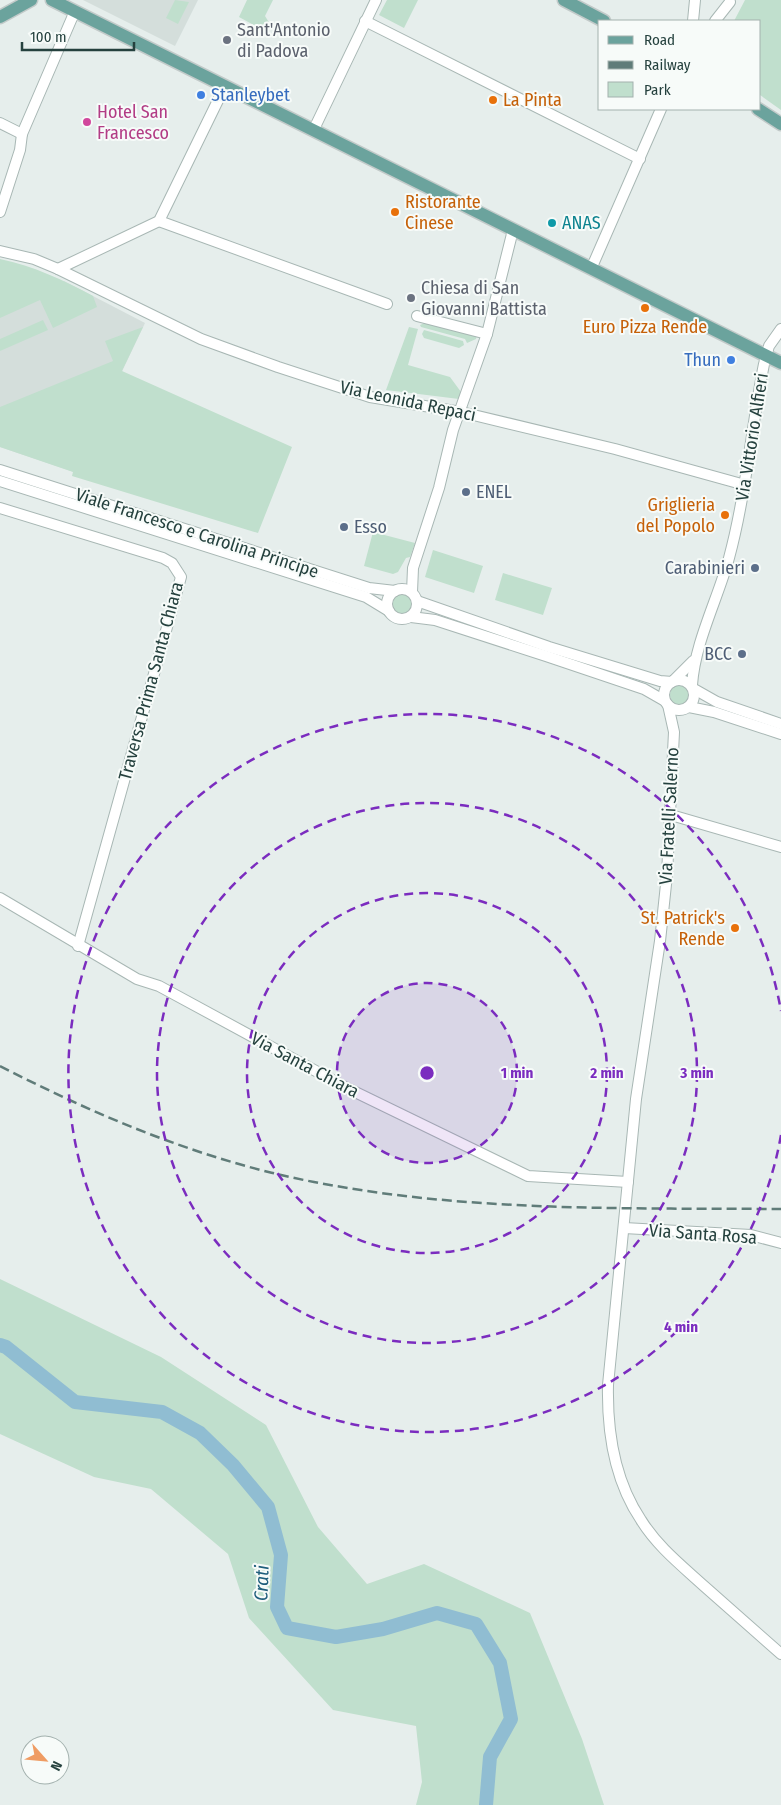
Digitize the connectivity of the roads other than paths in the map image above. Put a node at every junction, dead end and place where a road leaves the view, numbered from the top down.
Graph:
1 (16, 0) edge
2 (31, 0) edge
3 (52, 0) edge
4 (376, 0) edge
5 (564, 0) edge
6 (696, 0) edge
7 (731, 1) edge
8 (0, 10) edge
9 (75, 11) junction
10 (0, 17) edge
11 (602, 20) edge
12 (693, 20) edge
13 (716, 20) edge
14 (722, 20) edge
15 (365, 21) junction
16 (225, 86) junction
17 (661, 110) edge
18 (760, 110) edge
19 (0, 123) edge
20 (781, 124) edge
21 (314, 129) junction
22 (22, 134) junction
23 (640, 159) junction
24 (0, 212) edge
25 (159, 220) junction
26 (513, 230) junction
27 (0, 251) edge
28 (58, 269) junction
29 (591, 269) junction
30 (388, 304) dead end
31 (417, 316) dead end
32 (781, 329) edge
33 (487, 334) junction
34 (781, 340) edge
35 (766, 356) junction
36 (781, 363) edge
37 (461, 412) junction
38 (0, 470) edge
39 (0, 480) edge
40 (746, 485) junction
41 (0, 508) edge
42 (413, 568) junction
43 (396, 591) junction
44 (415, 597) junction
45 (389, 611) junction
46 (411, 617) junction
47 (693, 661) junction
48 (672, 682) junction
49 (693, 687) junction
50 (667, 703) junction
51 (687, 708) junction
52 (781, 724) edge
53 (674, 732) junction
54 (781, 734) edge
55 (671, 815) junction
56 (781, 847) edge
57 (0, 898) edge
58 (78, 946) junction
59 (628, 1182) junction
60 (624, 1228) junction
61 (781, 1243) edge
62 (781, 1654) edge

1 - 8 main road
2 - 10 main road
3 - 9 main road
4 - 15 street
5 - 11 main road
6 - 12 street
7 - 13 street
7 - 14 street
9 - 16 main road
9 - 22 street
15 - 21 street
15 - 23 street
16 - 21 main road
16 - 25 street
17 - 23 street
18 - 20 main road
19 - 22 street
21 - 26 main road
22 - 24 street
23 - 29 street
25 - 28 street
25 - 30 street
26 - 29 main road
26 - 33 street
27 - 28 street, Via Leonida Repaci
28 - 37 street, Via Leonida Repaci
29 - 35 main road
31 - 33 street
32 - 35 street, Via Vittorio Alfieri
33 - 37 street
34 - 35 street
35 - 36 main road
35 - 40 street, Via Vittorio Alfieri
37 - 40 street, Via Leonida Repaci
37 - 42 street
38 - 43 street, Viale Francesco e Carolina Principe
39 - 45 street, Viale Francesco e Carolina Principe
40 - 47 street, Via Vittorio Alfieri
41 - 58 street, Traversa Prima Santa Chiara
42 - 43 street
42 - 44 street
43 - 44 street, Viale Francesco e Carolina Principe
43 - 45 street
44 - 46 street
44 - 48 street, Viale Francesco e Carolina Principe
45 - 46 street, Viale Francesco e Carolina Principe
46 - 50 street, Viale Francesco e Carolina Principe
47 - 48 street, Via Vittorio Alfieri
47 - 49 street, Via Vittorio Alfieri
48 - 49 street, Viale Francesco e Carolina Principe
48 - 50 street
49 - 51 street
49 - 52 street, Viale Francesco e Carolina Principe
50 - 51 street, Viale Francesco e Carolina Principe
50 - 53 street, Via Fratelli Salerno
51 - 53 street, Via Fratelli Salerno
51 - 54 street, Viale Francesco e Carolina Principe
53 - 55 street, Via Fratelli Salerno
55 - 56 street
55 - 59 street, Via Fratelli Salerno
57 - 58 street, Via Santa Chiara
58 - 59 street, Via Santa Chiara
59 - 60 street, Via Fratelli Salerno
60 - 61 street, Via Santa Rosa
60 - 62 street, Via Fratelli Salerno

